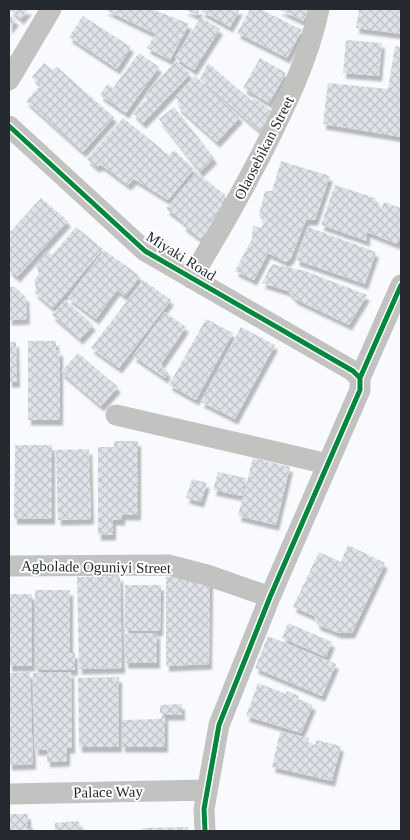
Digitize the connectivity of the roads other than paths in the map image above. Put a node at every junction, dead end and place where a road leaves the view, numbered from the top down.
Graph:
1 (51, 9) edge
2 (319, 9) edge
3 (9, 80) edge
4 (9, 126) edge
5 (191, 278) junction
6 (401, 285) edge
7 (360, 378) junction
8 (116, 415) dead end
9 (328, 464) junction
10 (9, 566) edge
11 (270, 597) junction
12 (207, 790) junction
13 (9, 794) edge
14 (204, 831) edge

1 - 3 street
2 - 5 street, Olaosebikan Street
4 - 5 street, Miyaki Road
5 - 7 street, Miyaki Road
6 - 7 street
7 - 9 street
8 - 9 street
9 - 11 street
10 - 11 street, Agbolade Oguniyi Street
11 - 12 street
12 - 13 street, Palace Way
12 - 14 street

